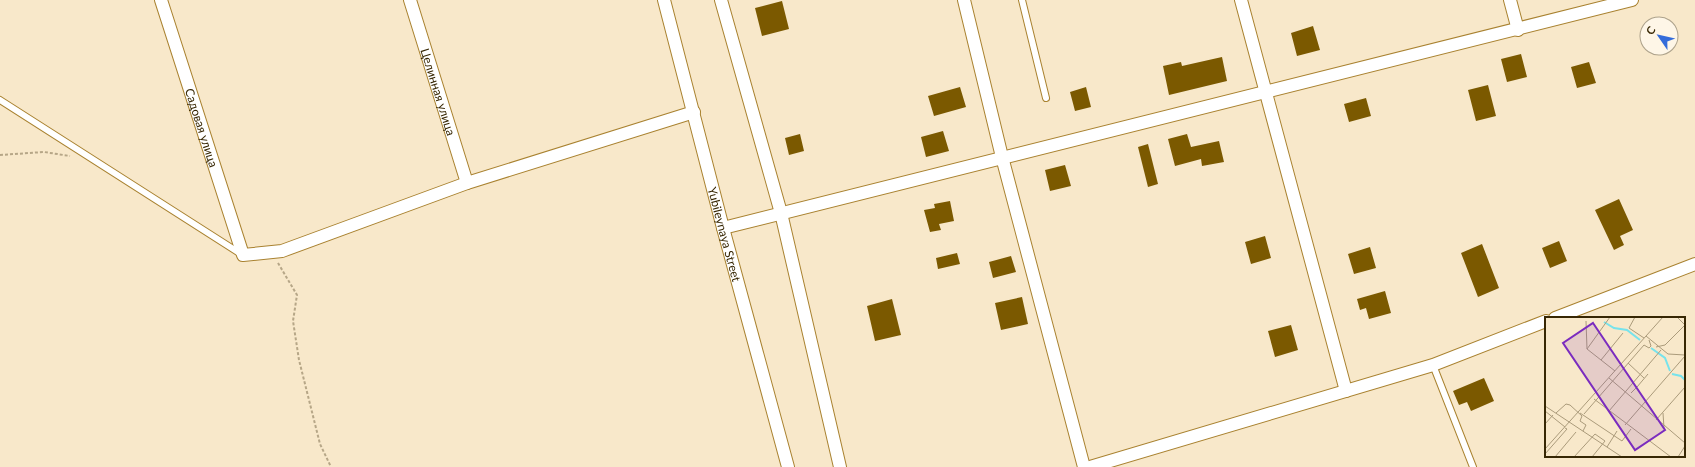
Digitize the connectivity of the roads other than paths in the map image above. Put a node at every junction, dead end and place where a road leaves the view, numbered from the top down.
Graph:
1 (161, 0) edge
2 (410, 0) edge
3 (664, 0) edge
4 (721, 0) edge
5 (965, 0) edge
6 (1022, 0) edge
7 (1241, 0) edge
8 (1510, 0) edge
9 (1632, 0) edge
10 (1518, 30) junction
11 (1265, 94) junction
12 (1046, 98) dead end
13 (0, 100) edge
14 (694, 112) junction
15 (1002, 157) junction
16 (468, 183) junction
17 (781, 214) junction
18 (723, 228) junction
19 (243, 255) junction
20 (1695, 264) edge
21 (1558, 317) edge
22 (1545, 321) edge
23 (1433, 365) junction
24 (1346, 391) junction
25 (788, 467) edge
26 (840, 467) edge
27 (1084, 467) edge
28 (1090, 467) edge
29 (1473, 467) edge

1 - 19 street, Садовая улица
2 - 16 street, Целинная улица
3 - 14 street, Yubileynaya Street
4 - 17 street
5 - 15 street
6 - 12 lane
7 - 11 street
8 - 10 street
9 - 10 street
10 - 11 street
11 - 15 street
11 - 24 street
13 - 19 lane
14 - 16 street
14 - 18 street, Yubileynaya Street
15 - 17 street
15 - 27 street
16 - 19 street
17 - 18 street
17 - 26 street
18 - 25 street, Yubileynaya Street
20 - 21 street
22 - 23 street
23 - 24 street
23 - 29 lane
24 - 28 street

